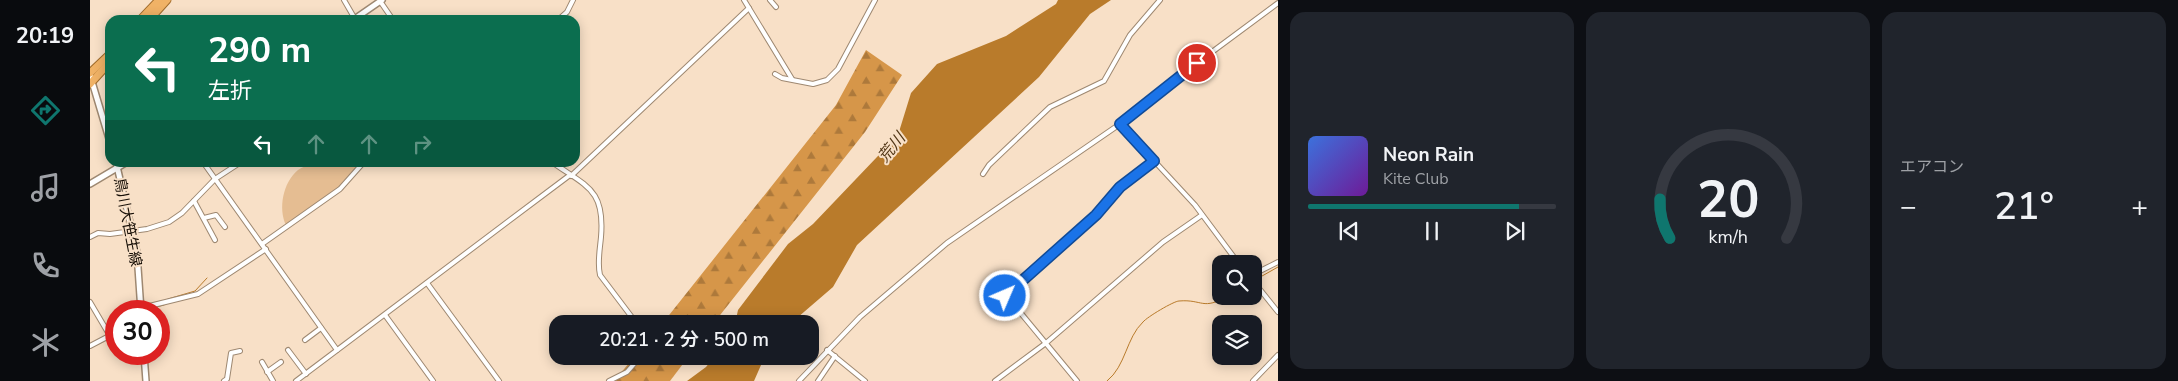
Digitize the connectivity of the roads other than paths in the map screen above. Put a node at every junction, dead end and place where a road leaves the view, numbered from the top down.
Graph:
1 (159, 0) edge
2 (167, 0) edge
3 (344, 0) edge
4 (573, 0) edge
5 (744, 0) edge
6 (770, 0) edge
7 (875, 0) edge
8 (1160, 0) edge
9 (381, 1) edge
10 (1278, 3) edge
11 (776, 7) dead end
12 (749, 8) junction
13 (145, 15) edge
14 (154, 15) edge
15 (352, 15) edge
16 (360, 15) edge
17 (390, 15) edge
18 (564, 15) edge
19 (105, 60) edge
20 (105, 66) edge
21 (776, 74) dead end
22 (91, 78) edge
23 (792, 79) junction
24 (1120, 124) junction
25 (105, 125) edge
26 (1154, 161) junction
27 (114, 167) edge
28 (117, 167) edge
29 (207, 167) edge
30 (233, 167) edge
31 (360, 167) edge
32 (559, 167) edge
33 (983, 174) dead end
34 (571, 176) junction
35 (215, 179) junction
36 (90, 184) edge
37 (194, 201) junction
38 (1202, 215) junction
39 (204, 218) junction
40 (225, 227) dead end
41 (133, 231) junction
42 (90, 236) edge
43 (215, 240) dead end
44 (262, 244) junction
45 (266, 249) junction
46 (1232, 255) edge
47 (1278, 262) edge
48 (1262, 270) edge
49 (427, 283) junction
50 (1262, 292) edge
51 (140, 300) edge
52 (170, 301) edge
53 (90, 302) edge
54 (1278, 312) edge
55 (630, 315) edge
56 (385, 316) junction
57 (105, 328) edge
58 (321, 328) junction
59 (105, 338) edge
60 (305, 340) dead end
61 (1045, 344) junction
62 (90, 346) edge
63 (288, 350) dead end
64 (337, 350) junction
65 (827, 350) junction
66 (240, 351) dead end
67 (1278, 355) edge
68 (835, 356) junction
69 (262, 362) dead end
70 (281, 362) dead end
71 (145, 365) edge
72 (633, 365) edge
73 (268, 372) junction
74 (306, 374) junction
75 (146, 381) edge
76 (224, 381) edge
77 (274, 381) edge
78 (296, 381) edge
79 (433, 381) edge
80 (499, 381) edge
81 (610, 381) edge
82 (799, 381) edge
83 (818, 381) edge
84 (865, 381) edge
85 (995, 381) edge
86 (1077, 381) edge
87 (1253, 381) edge

1 - 13 highway
2 - 14 highway
3 - 15 street
4 - 18 street
5 - 12 street
6 - 11 street
7 - 23 street
8 - 33 street
9 - 16 street
9 - 17 street
10 - 24 street
12 - 23 street
12 - 34 street
19 - 22 highway
20 - 22 highway
21 - 23 street
22 - 25 street
24 - 26 street
24 - 65 street
26 - 38 street
26 - 61 street
27 - 36 street
28 - 41 street, 鳥川大笹生線
29 - 35 street
30 - 35 street
31 - 44 street
32 - 34 street
34 - 49 street
34 - 55 street
35 - 37 street
35 - 44 street
37 - 39 street
37 - 41 street
38 - 46 street
38 - 61 street
39 - 40 street
39 - 43 street
41 - 42 street
41 - 51 street, 鳥川大笹生線
44 - 45 street
45 - 52 street
45 - 58 street
47 - 48 street
49 - 56 street
49 - 80 street
50 - 54 street
53 - 57 street
56 - 64 street
56 - 79 street
58 - 60 street
58 - 64 street
59 - 62 street
61 - 85 street
61 - 86 street
63 - 74 street
64 - 74 street
65 - 68 street
65 - 82 street
66 - 76 street
67 - 87 street
68 - 83 street
68 - 84 street
69 - 73 street
70 - 73 street
71 - 75 street
72 - 81 street
73 - 77 street
74 - 78 street

